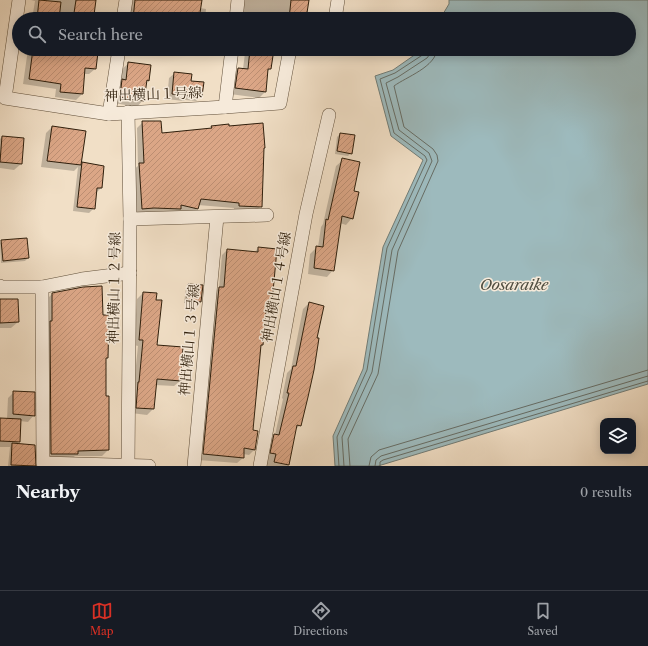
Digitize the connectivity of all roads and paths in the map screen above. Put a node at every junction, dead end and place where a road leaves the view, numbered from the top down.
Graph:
1 (19, 0) edge
2 (126, 0) edge
3 (238, 0) edge
4 (338, 0) edge
5 (17, 12) edge
6 (124, 12) edge
7 (237, 12) edge
8 (336, 12) edge
9 (12, 49) edge
10 (118, 56) edge
11 (231, 56) edge
12 (289, 56) edge
13 (225, 107) junction
14 (128, 112) junction
15 (109, 114) junction
16 (329, 115) dead end
17 (267, 215) dead end
18 (217, 217) junction
19 (130, 219) junction
20 (130, 273) junction
21 (0, 286) edge
22 (42, 287) junction
23 (127, 465) edge
24 (149, 466) edge
25 (194, 466) edge
26 (260, 466) edge

1 - 5 street, 神出横山１号線
2 - 6 street
3 - 7 street
4 - 8 street
9 - 15 street, 神出横山１号線
10 - 15 street
11 - 13 street
12 - 13 street, 神出横山１号線
13 - 14 street, 神出横山１号線
14 - 15 street, 神出横山１号線
14 - 19 street, 神出横山１２号線
16 - 26 street, 神出横山１４号線
17 - 18 street, 神出横山１４号線
18 - 19 street, 神出横山１４号線
18 - 25 street, 神出横山１３号線
19 - 20 street, 神出横山１２号線
20 - 22 street
20 - 23 street, 神出横山１２号線
21 - 22 street
22 - 23 street
23 - 24 street

